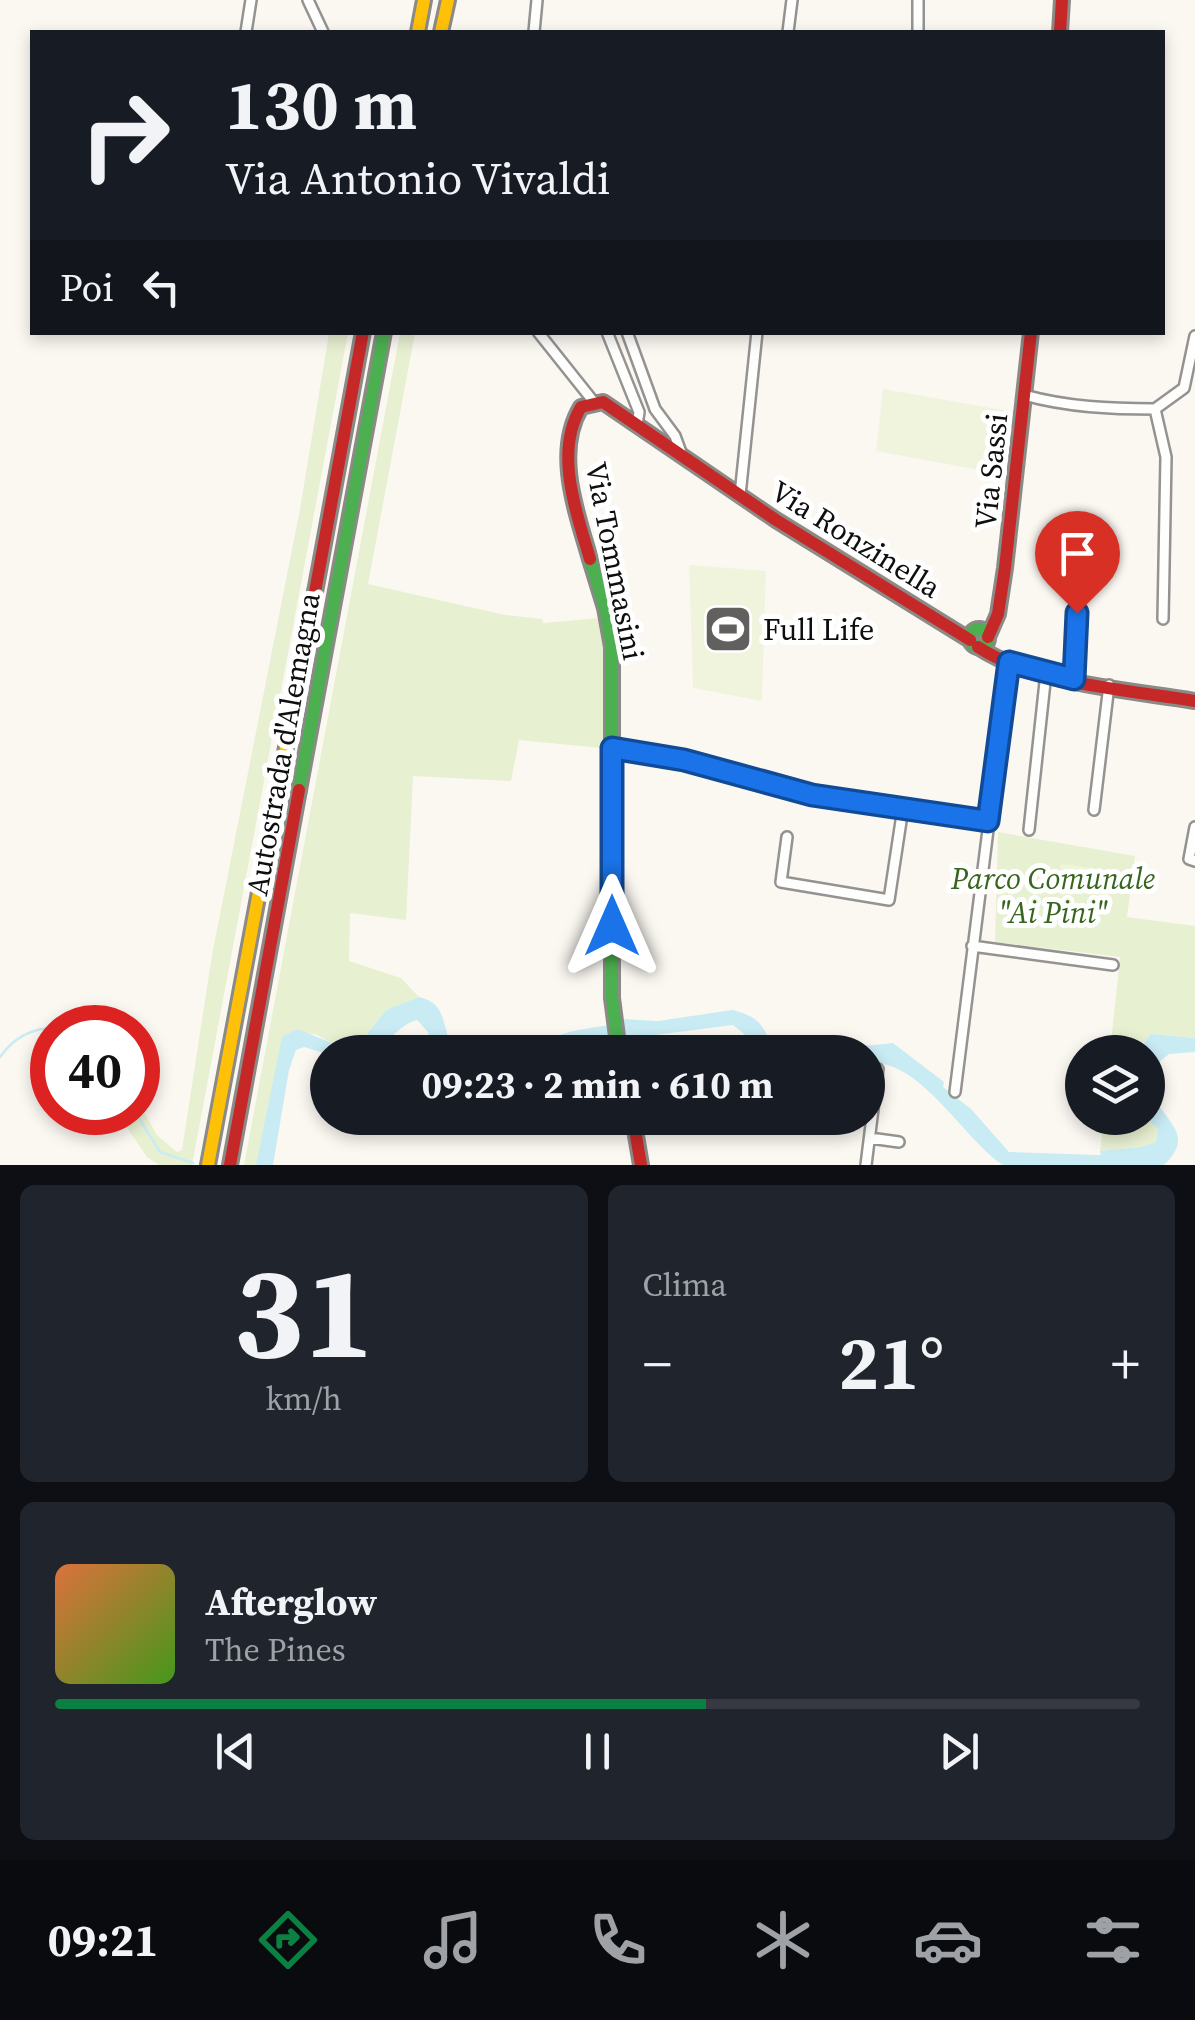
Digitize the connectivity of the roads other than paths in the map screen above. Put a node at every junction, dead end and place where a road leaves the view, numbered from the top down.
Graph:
1 (252, 0) edge
2 (308, 0) edge
3 (424, 0) edge
4 (448, 0) edge
5 (537, 0) edge
6 (792, 0) edge
7 (918, 0) edge
8 (1062, 0) edge
9 (246, 30) edge
10 (321, 30) edge
11 (418, 30) edge
12 (442, 30) edge
13 (534, 30) edge
14 (788, 30) edge
15 (918, 30) edge
16 (1060, 30) edge
17 (361, 335) edge
18 (383, 335) edge
19 (541, 335) edge
20 (607, 335) edge
21 (627, 335) edge
22 (757, 335) edge
23 (1031, 335) edge
24 (1195, 336) edge
25 (1024, 395) junction
26 (598, 401) junction
27 (1155, 409) junction
28 (637, 424) junction
29 (683, 458) junction
30 (740, 494) junction
31 (1080, 546) dead end
32 (1163, 619) dead end
33 (980, 638) junction
34 (1004, 657) junction
35 (1046, 673) junction
36 (1074, 679) junction
37 (1110, 685) junction
38 (1195, 702) edge
39 (612, 748) junction
40 (904, 808) junction
41 (1094, 810) dead end
42 (988, 821) junction
43 (1195, 827) edge
44 (1030, 830) dead end
45 (787, 837) dead end
46 (1195, 861) edge
47 (972, 946) junction
48 (1113, 965) dead end
49 (616, 1035) edge
50 (955, 1092) dead end
51 (636, 1135) edge
52 (870, 1135) edge
53 (870, 1138) junction
54 (899, 1142) dead end
55 (208, 1165) edge
56 (230, 1165) edge
57 (641, 1165) edge
58 (866, 1165) edge

1 - 9 street
2 - 10 street
3 - 11 main road
4 - 12 main road
5 - 13 street
6 - 14 street
7 - 15 street
8 - 16 main road
17 - 55 main road, Autostrada d'Alemagna
18 - 56 main road, Autostrada d'Alemagna
19 - 26 street, Via Ronzinella
20 - 28 street
21 - 29 street
22 - 30 street, Via Ronzinella
23 - 25 main road, Via Sassi
24 - 27 street
25 - 27 street
25 - 33 main road, Via Sassi
26 - 28 main road, Via Ronzinella
26 - 39 main road, Via Tommasini
27 - 32 street
28 - 29 main road, Via Ronzinella
29 - 30 main road, Via Ronzinella
30 - 33 main road, Via Ronzinella
31 - 36 street
33 - 34 main road, Via Ronzinella
34 - 35 main road, Via Ronzinella
34 - 42 street
35 - 36 main road, Via Ronzinella
35 - 44 street
36 - 37 main road, Via Ronzinella
37 - 38 main road, Via Ronzinella
37 - 41 street
39 - 40 street
39 - 49 main road, Via Tommasini
40 - 42 street
40 - 45 street
42 - 47 street
43 - 46 street
47 - 48 street
47 - 50 street
51 - 57 main road
52 - 53 street
53 - 54 street
53 - 58 street

